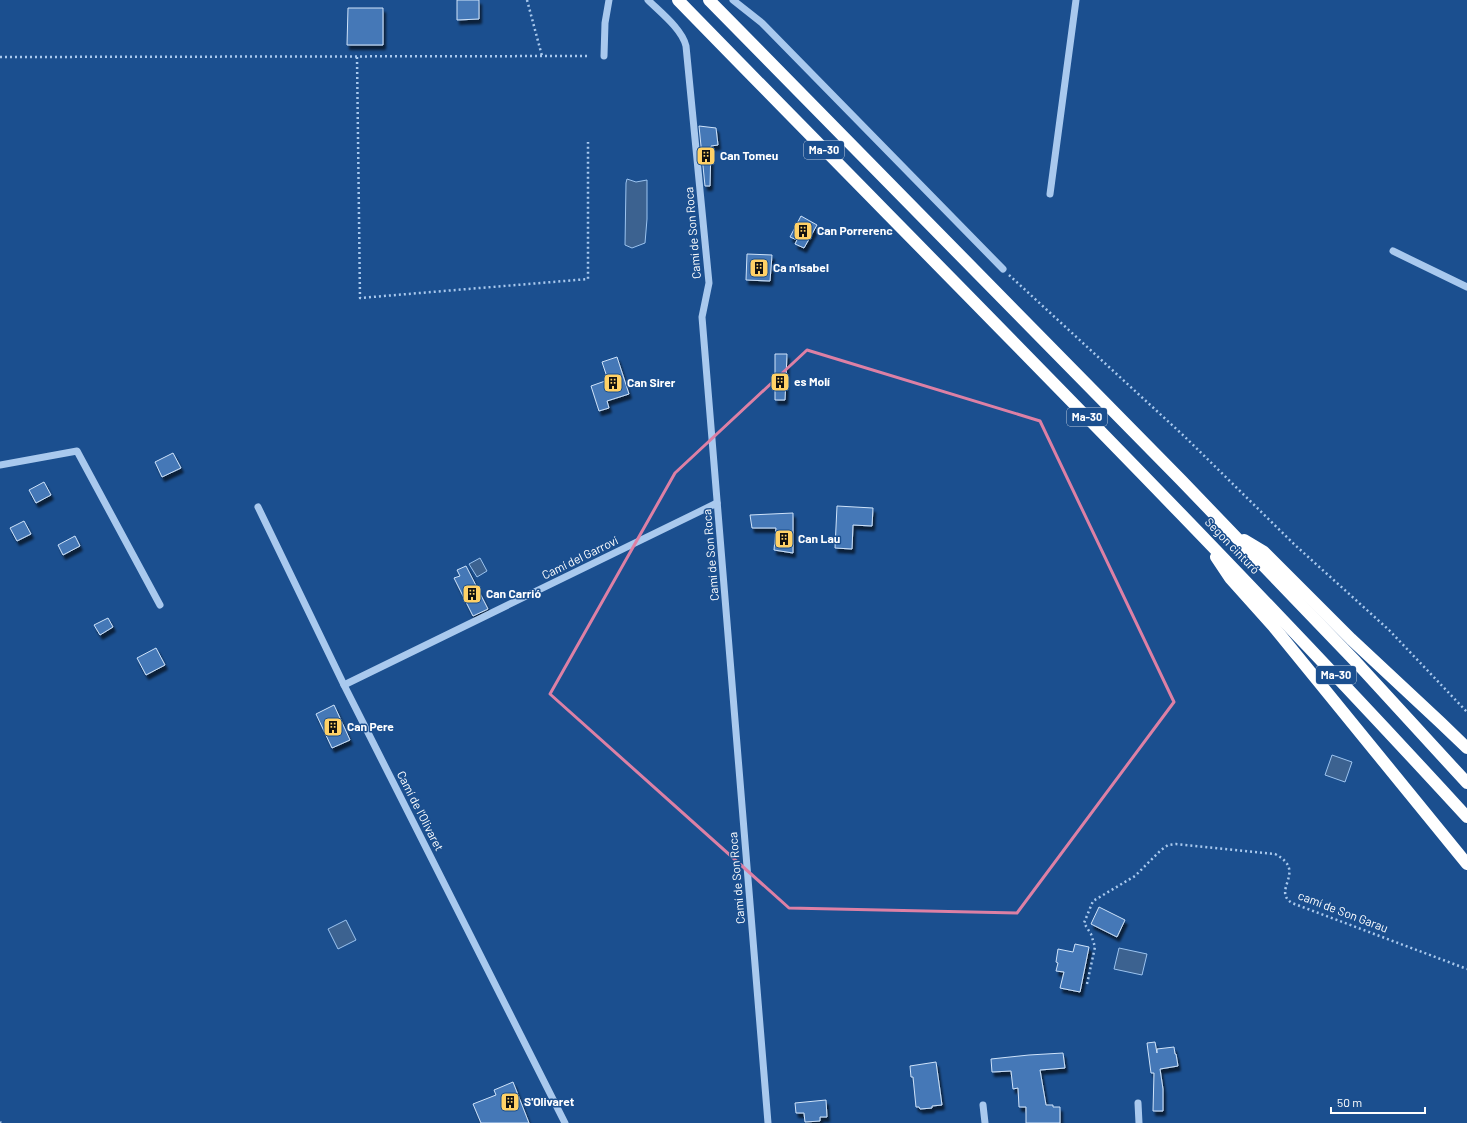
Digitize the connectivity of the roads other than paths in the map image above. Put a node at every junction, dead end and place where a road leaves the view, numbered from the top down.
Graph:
1 (609, 0) edge
2 (648, 0) edge
3 (678, 0) edge
4 (709, 0) edge
5 (733, 0) edge
6 (1076, 0) edge
7 (604, 56) dead end
8 (1050, 194) dead end
9 (1393, 251) dead end
10 (1003, 269) road end
11 (1467, 287) edge
12 (0, 465) edge
13 (717, 503) junction
14 (258, 507) dead end
15 (1230, 531) junction
16 (1202, 536) junction
17 (160, 605) dead end
18 (344, 685) junction
19 (1467, 748) edge
20 (1467, 783) edge
21 (1467, 817) edge
22 (1467, 864) edge
23 (1138, 1102) dead end
24 (982, 1105) dead end
25 (565, 1123) edge
26 (768, 1123) edge
27 (984, 1123) edge
28 (1139, 1123) edge

1 - 7 street
2 - 13 street, Camí de Son Roca
3 - 16 highway, Segon cinturó / Ma-30
4 - 15 highway, Ma-30
5 - 10 street
6 - 8 street
9 - 11 street
12 - 17 street
13 - 18 street, Camí del Garroví
13 - 26 street, Camí de Son Roca
14 - 18 street, Camí de l'Olivaret
15 - 19 highway
15 - 20 highway, Ma-30
16 - 21 highway, Segon cinturó / Ma-30
16 - 22 highway
18 - 25 street, Camí de l'Olivaret
23 - 28 street
24 - 27 street

